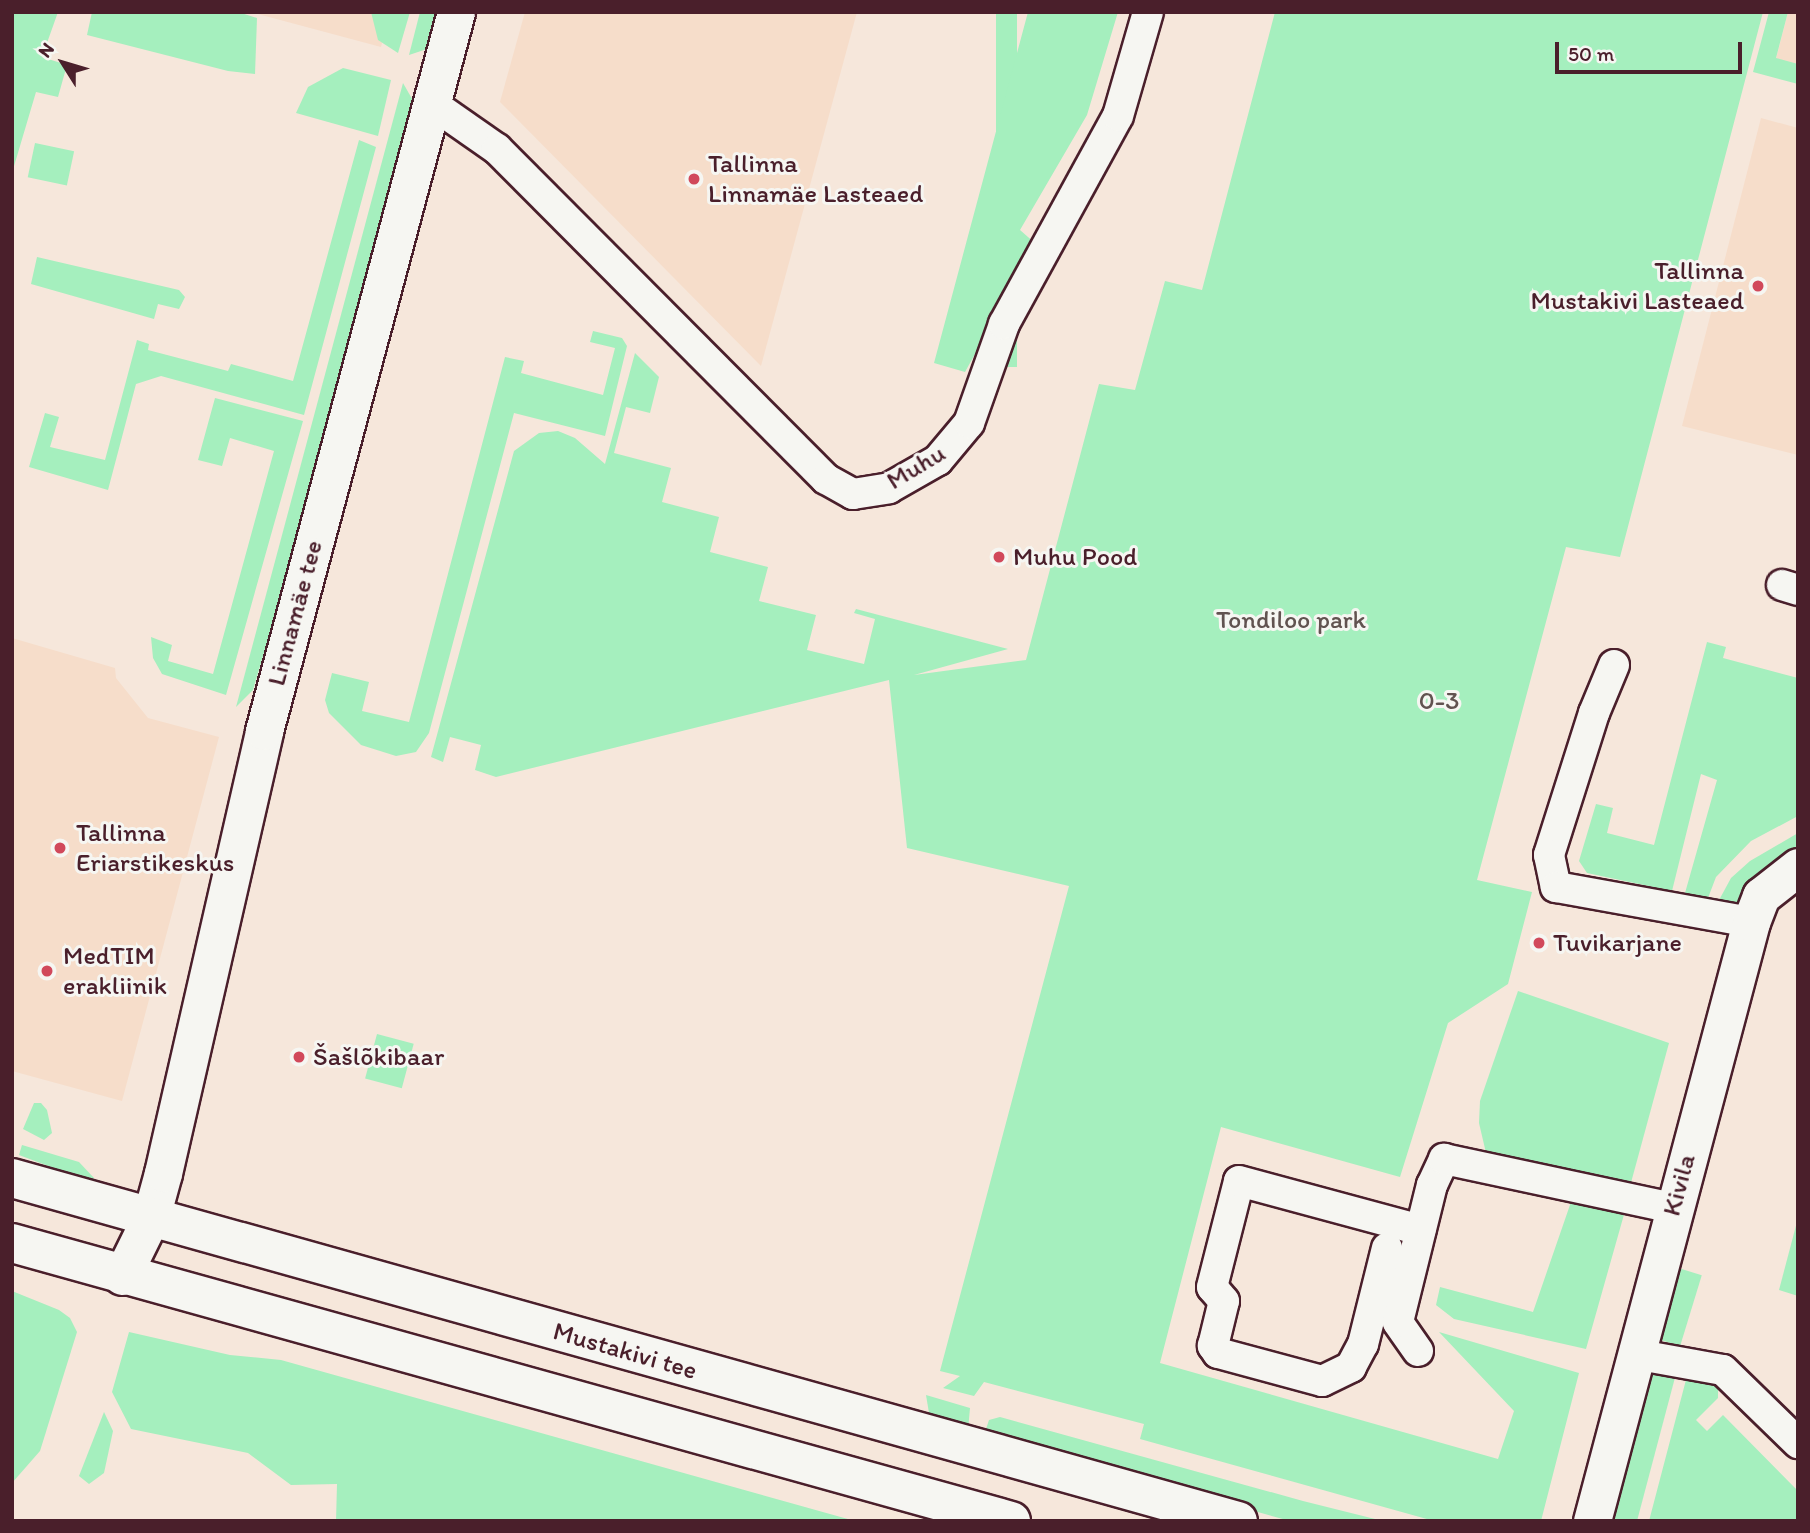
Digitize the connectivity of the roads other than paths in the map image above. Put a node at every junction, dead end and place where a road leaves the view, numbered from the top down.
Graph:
1 (456, 12) edge
2 (1148, 12) edge
3 (431, 103) junction
4 (1614, 665) dead end
5 (1798, 867) edge
6 (1751, 922) junction
7 (12, 1178) edge
8 (1673, 1208) junction
9 (151, 1217) junction
10 (1421, 1230) junction
11 (12, 1243) edge
12 (1387, 1248) dead end
13 (122, 1276) junction
14 (1418, 1351) dead end
15 (1634, 1354) junction
16 (1798, 1443) edge
17 (1011, 1521) edge
18 (1238, 1521) edge
19 (1592, 1521) edge

1 - 3 street, Linnamäe tee
2 - 3 street, Muhu
3 - 9 street, Linnamäe tee
4 - 6 street
5 - 6 street, Kivila
6 - 8 street, Kivila
7 - 9 main road, Mustakivi tee
8 - 10 street
8 - 15 street, Kivila
9 - 13 street, Linnamäe tee
9 - 18 main road, Mustakivi tee
10 - 12 street
10 - 14 street
11 - 13 main road
13 - 17 main road
15 - 16 street
15 - 19 street, Kivila

